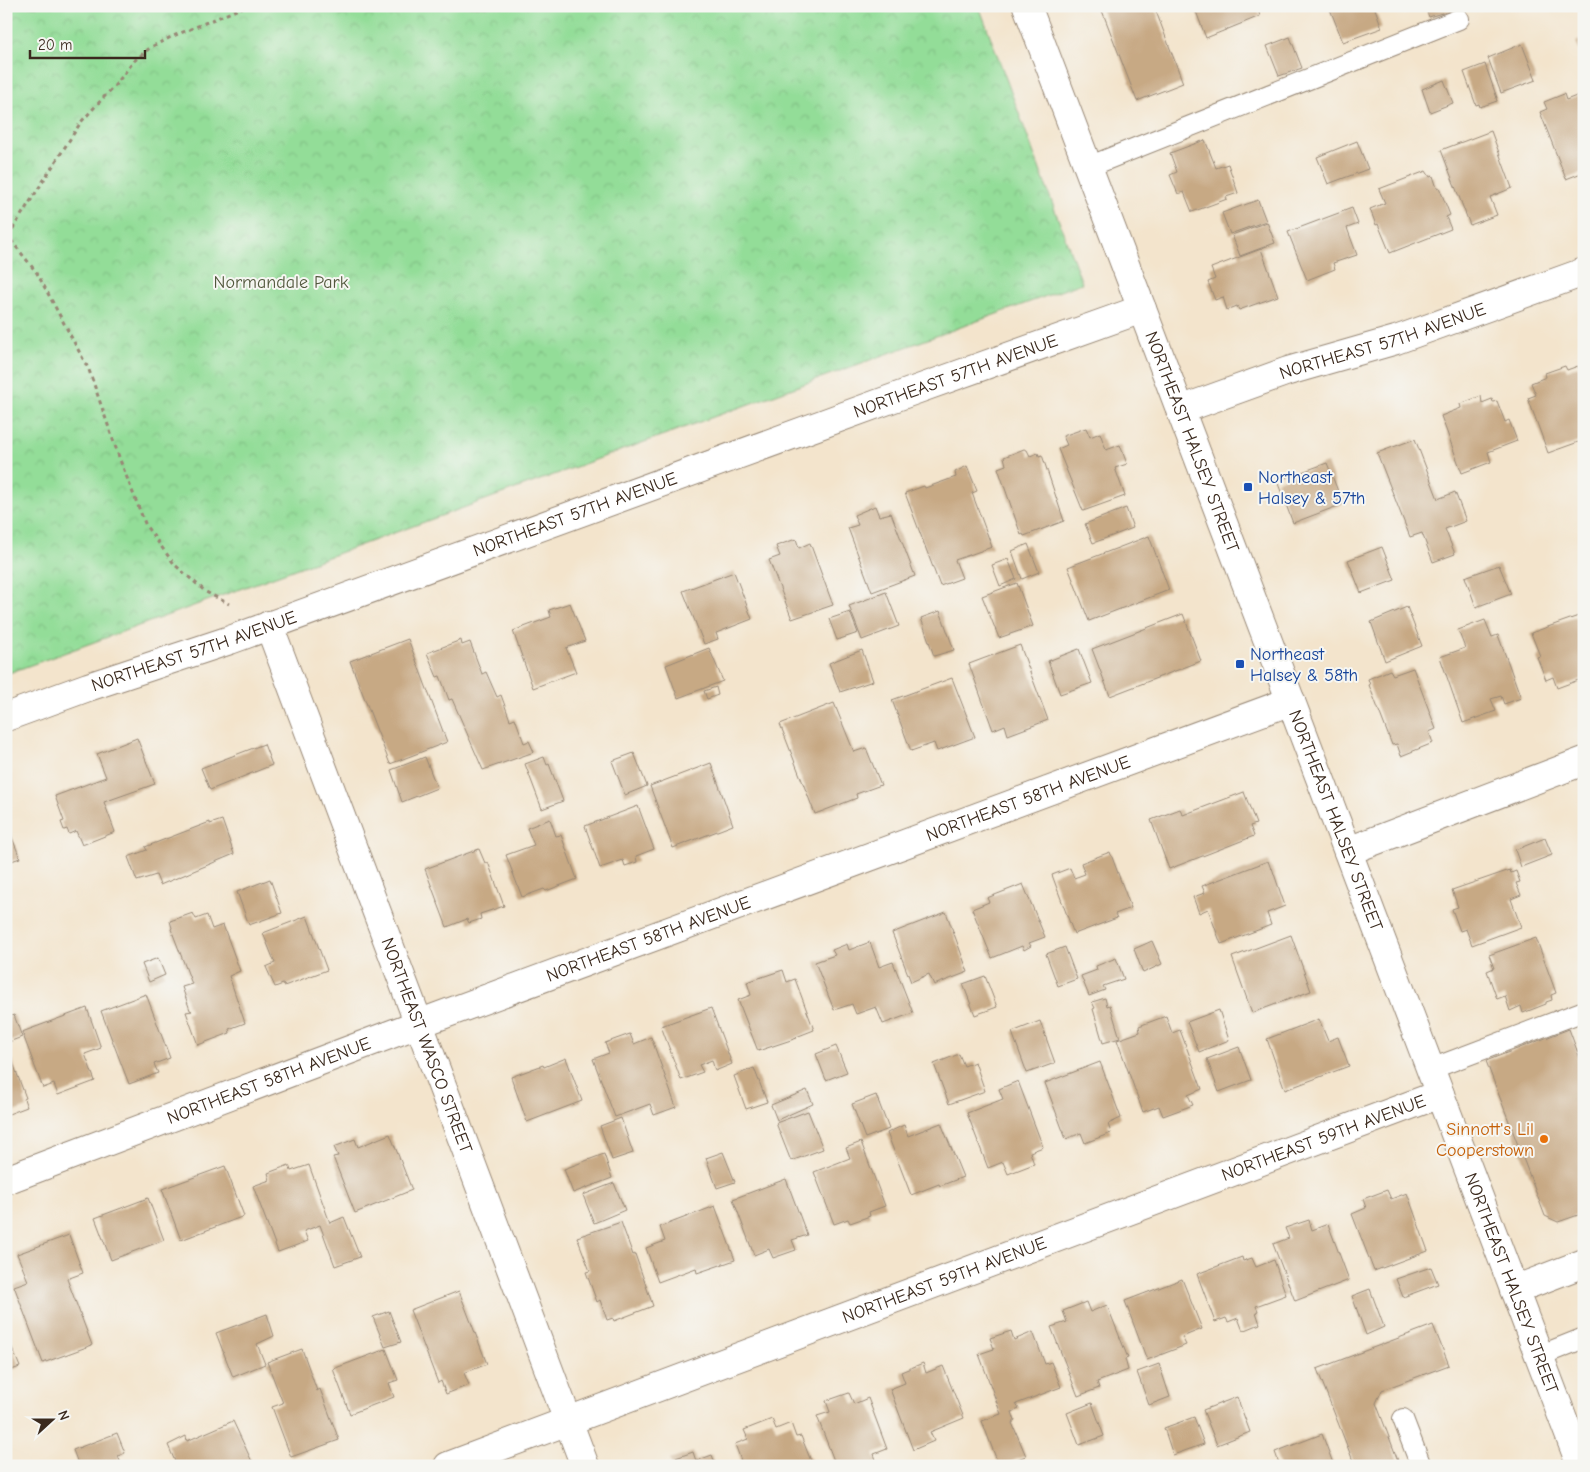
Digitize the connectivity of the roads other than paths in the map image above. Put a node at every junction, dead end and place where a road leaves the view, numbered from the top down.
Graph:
1 (1027, 6) edge
2 (1459, 19) dead end
3 (1088, 167) junction
4 (1584, 272) edge
5 (1142, 309) junction
6 (1180, 410) junction
7 (269, 625) junction
8 (1291, 701) junction
9 (6, 717) edge
10 (1584, 761) edge
11 (1348, 851) junction
12 (1584, 1010) edge
13 (418, 1024) junction
14 (1435, 1081) junction
15 (6, 1180) edge
16 (1584, 1263) edge
17 (1514, 1290) junction
18 (1584, 1338) edge
19 (1539, 1356) junction
20 (1403, 1419) dead end
21 (568, 1421) junction
22 (448, 1466) edge
23 (585, 1466) edge
24 (1421, 1466) edge
25 (1582, 1466) edge

1 - 3 street, NORTHEAST HALSEY STREET
2 - 3 lane
3 - 5 street, NORTHEAST HALSEY STREET
4 - 6 street, NORTHEAST 57TH AVENUE
5 - 6 street, NORTHEAST HALSEY STREET
5 - 7 street, NORTHEAST 57TH AVENUE
6 - 8 street, NORTHEAST HALSEY STREET
7 - 9 street, NORTHEAST 57TH AVENUE
7 - 13 street, NORTHEAST WASCO STREET
8 - 11 street, NORTHEAST HALSEY STREET
8 - 13 street, NORTHEAST 58TH AVENUE
10 - 11 street
11 - 14 street, NORTHEAST HALSEY STREET
12 - 14 lane
13 - 15 street, NORTHEAST 58TH AVENUE
13 - 21 street, NORTHEAST WASCO STREET
14 - 17 street, NORTHEAST HALSEY STREET
14 - 21 street, NORTHEAST 59TH AVENUE
16 - 17 street
17 - 19 street, NORTHEAST HALSEY STREET
18 - 19 lane
19 - 25 street, NORTHEAST HALSEY STREET
20 - 24 lane
21 - 22 street, NORTHEAST 59TH AVENUE
21 - 23 street, NORTHEAST WASCO STREET

